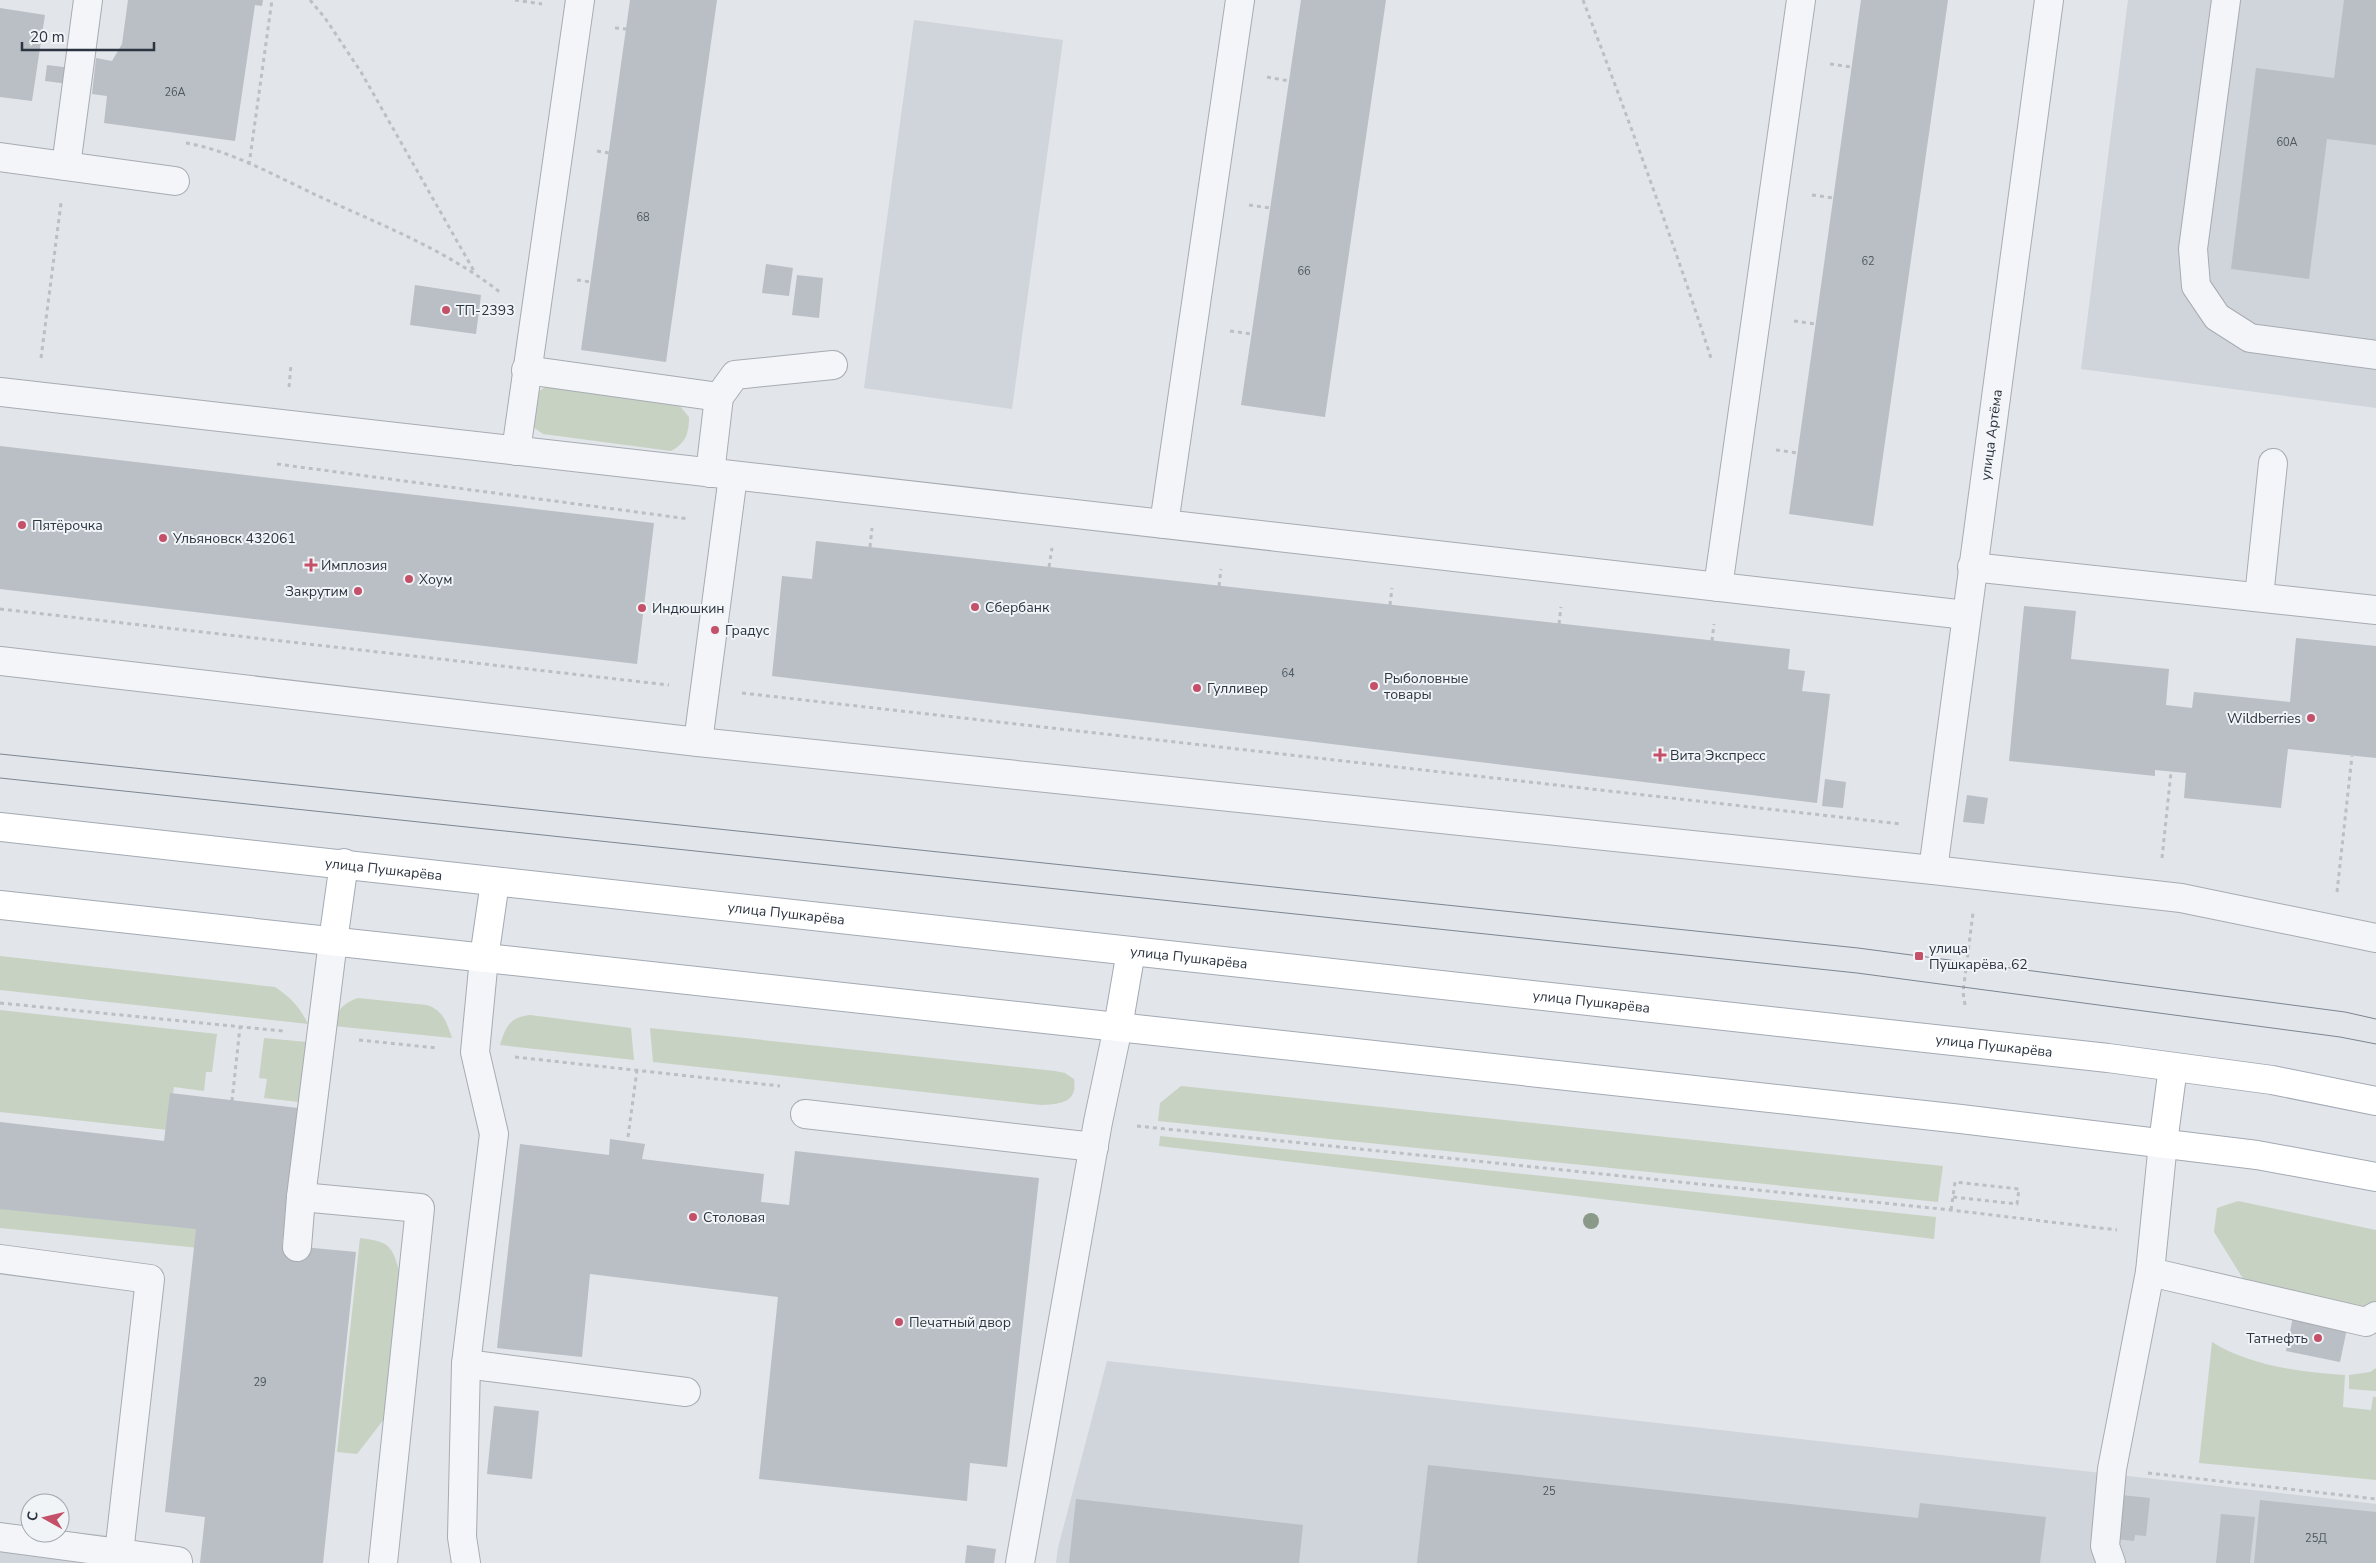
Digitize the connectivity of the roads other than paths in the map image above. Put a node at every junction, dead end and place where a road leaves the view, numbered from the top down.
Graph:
1 (88, 0) edge
2 (580, 0) edge
3 (1240, 0) edge
4 (1800, 0) edge
5 (2049, 0) edge
6 (2226, 0) edge
7 (0, 157) edge
8 (66, 166) junction
9 (175, 181) dead end
10 (2376, 355) edge
11 (833, 365) dead end
12 (526, 370) junction
13 (0, 392) edge
14 (719, 397) junction
15 (516, 451) junction
16 (2273, 463) dead end
17 (722, 475) junction
18 (1164, 524) junction
19 (1972, 567) junction
20 (1718, 587) junction
21 (2260, 598) junction
22 (2376, 610) edge
23 (1966, 615) junction
24 (0, 661) edge
25 (698, 742) junction
26 (0, 827) edge
27 (344, 864) junction
28 (1933, 870) junction
29 (495, 882) junction
30 (0, 905) edge
31 (2376, 938) edge
32 (333, 942) junction
33 (1130, 951) junction
34 (484, 958) junction
35 (1118, 1027) junction
36 (2173, 1067) junction
37 (2376, 1101) edge
38 (805, 1114) dead end
39 (2163, 1143) junction
40 (1094, 1147) junction
41 (2376, 1177) edge
42 (301, 1197) junction
43 (297, 1247) dead end
44 (0, 1259) edge
45 (2150, 1272) junction
46 (2376, 1316) edge
47 (466, 1364) junction
48 (686, 1392) dead end
49 (0, 1538) edge
50 (119, 1553) junction
51 (178, 1561) dead end
52 (383, 1563) edge
53 (466, 1563) edge
54 (1020, 1563) edge
55 (2111, 1563) edge

1 - 8 street
2 - 12 street
3 - 18 street
4 - 20 street
5 - 19 street, улица Артёма
6 - 10 street
7 - 8 street
8 - 9 street
11 - 14 street
12 - 14 street
12 - 15 street
13 - 15 street
14 - 17 street
15 - 17 street
16 - 21 street
17 - 18 street
17 - 25 street
18 - 20 street
19 - 21 street
19 - 23 street, улица Артёма
20 - 23 street
21 - 22 street
23 - 28 street, улица Артёма
24 - 25 street
25 - 28 street
26 - 27 main road, улица Пушкарёва
27 - 29 main road, улица Пушкарёва
27 - 32 main road
28 - 31 street
29 - 33 main road, улица Пушкарёва
29 - 34 main road
30 - 32 main road
32 - 34 main road
32 - 42 street
33 - 35 main road
33 - 36 main road, улица Пушкарёва
34 - 35 main road
34 - 47 street
35 - 39 main road
35 - 40 street
36 - 37 main road, улица Пушкарёва
36 - 39 main road
38 - 40 street
39 - 41 main road
39 - 45 street
40 - 54 street
42 - 43 street
42 - 52 street
44 - 50 street
45 - 46 street
45 - 55 street
47 - 48 street
47 - 53 street
49 - 50 street
50 - 51 street

